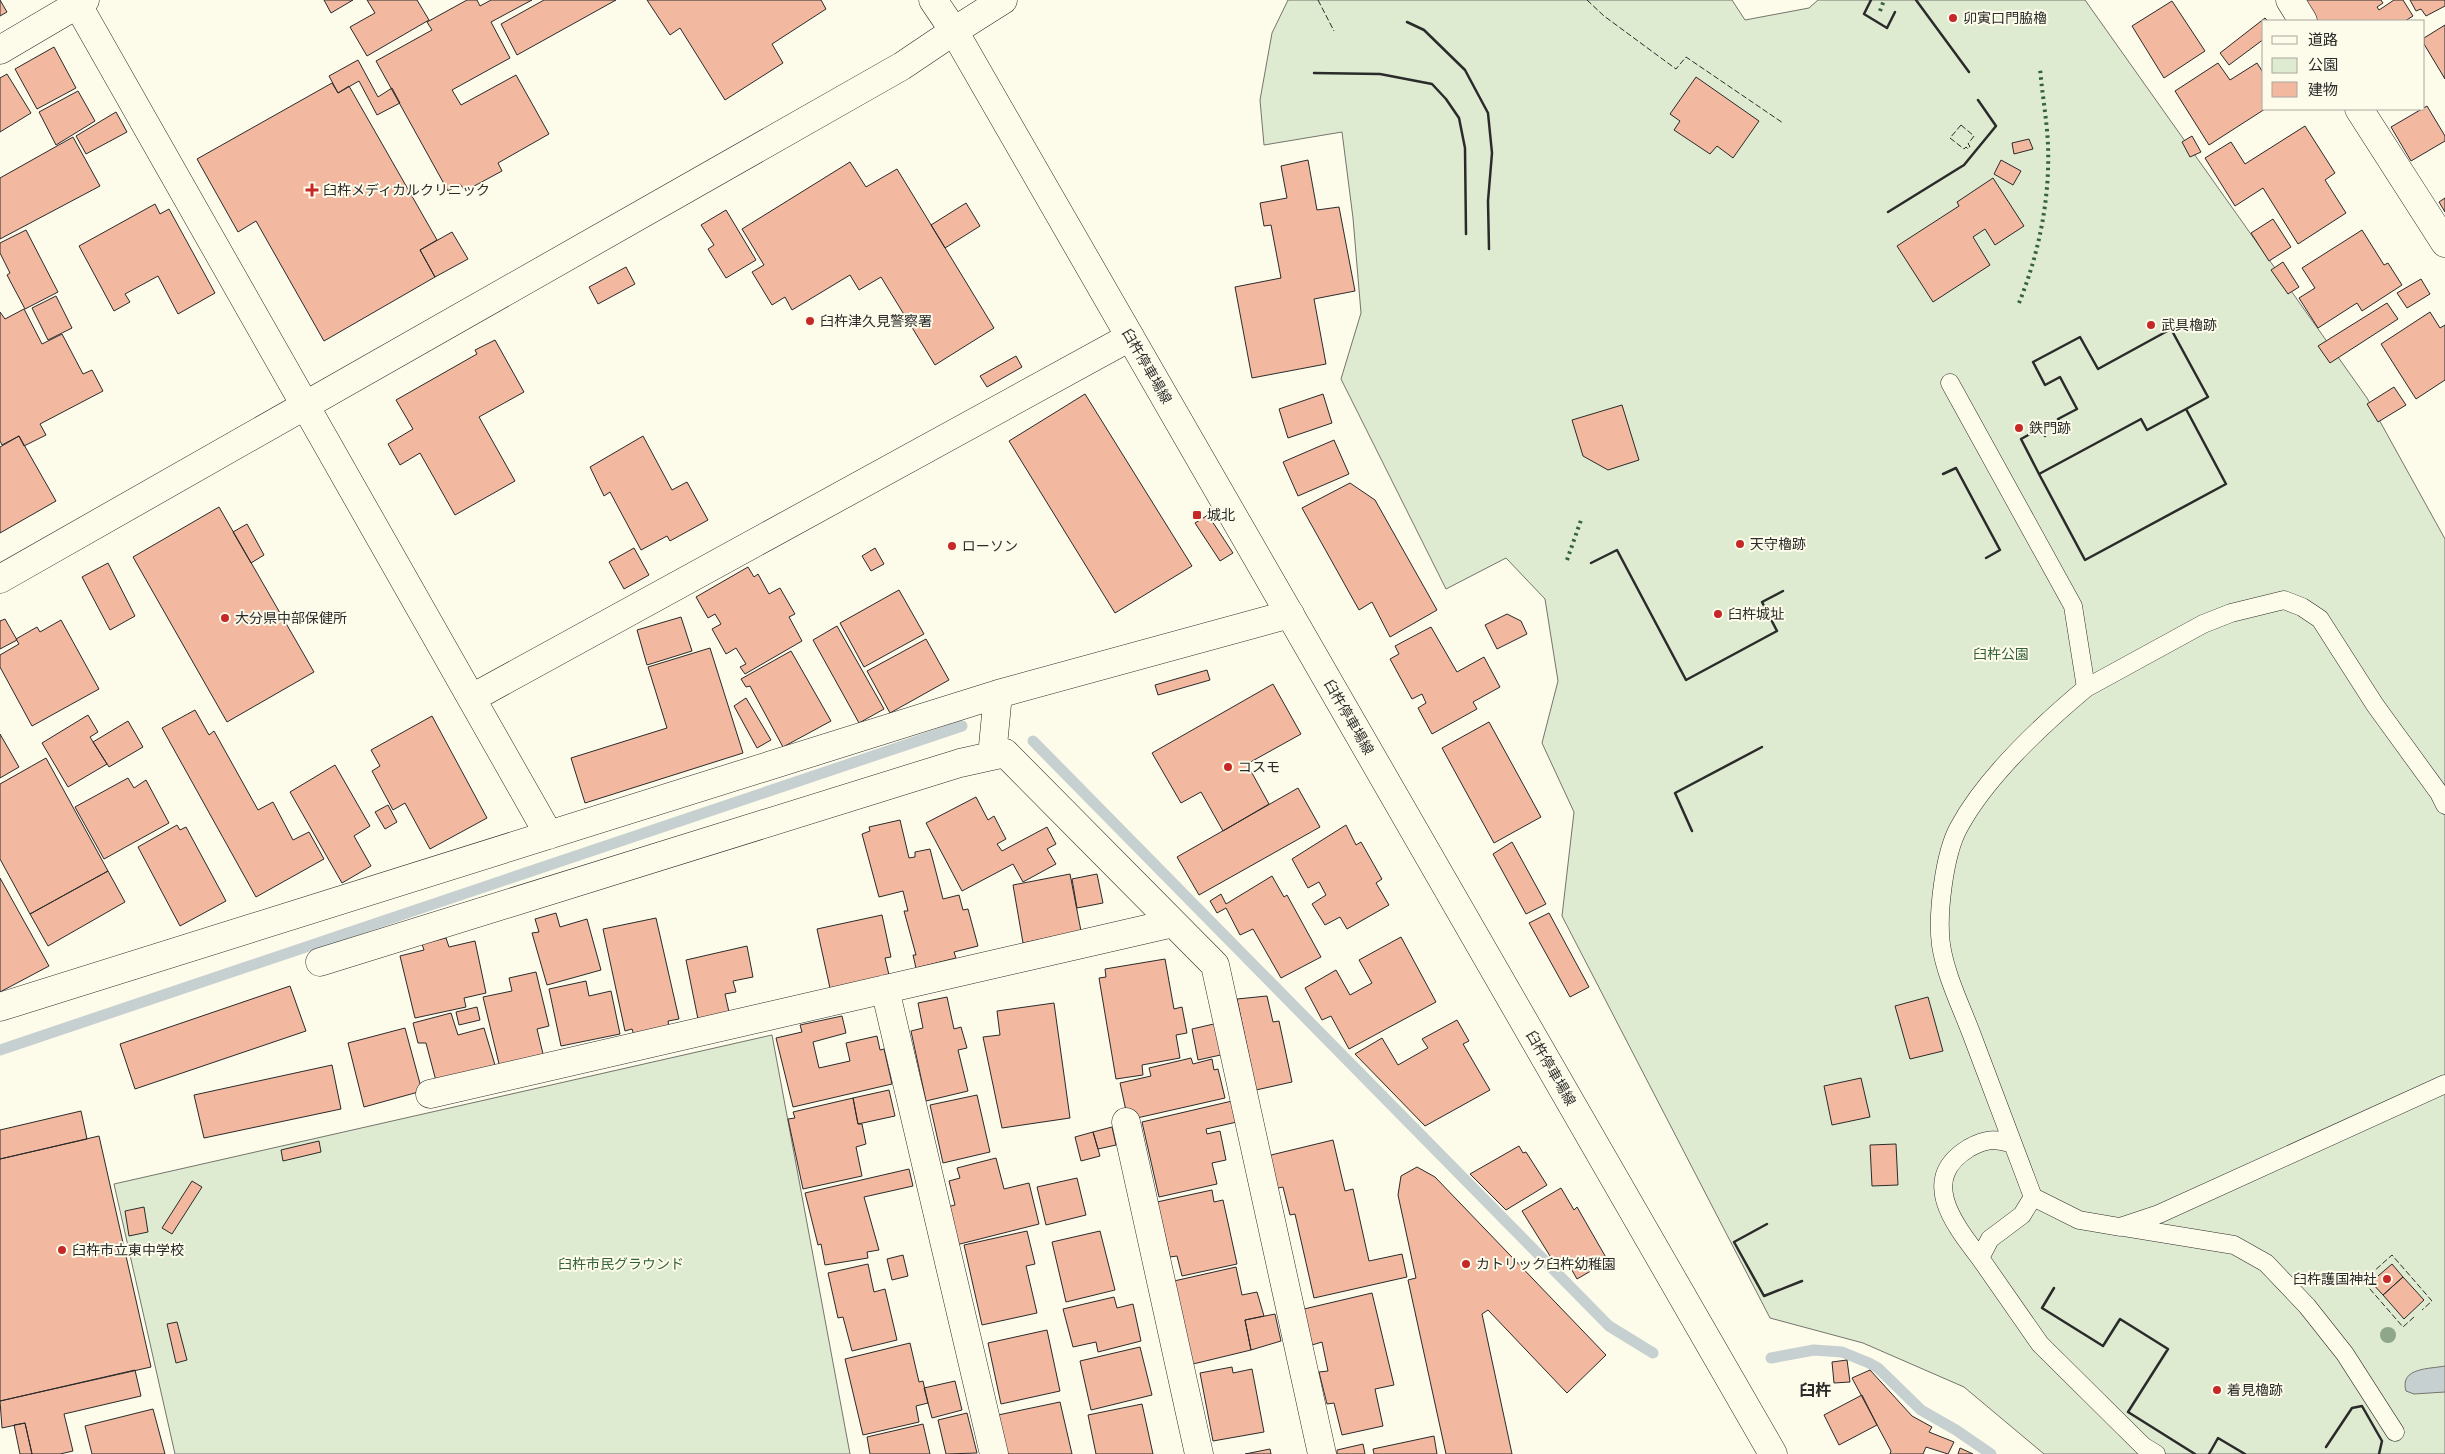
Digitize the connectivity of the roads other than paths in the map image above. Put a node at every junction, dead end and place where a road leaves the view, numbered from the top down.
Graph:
1 (933, 0) edge
2 (1003, 0) edge
3 (2290, 0) edge
4 (79, 2) edge
5 (2302, 20) edge
6 (954, 31) junction
7 (0, 50) edge
8 (2360, 110) edge
9 (2445, 244) edge
10 (1130, 337) junction
11 (1950, 383) dead end
12 (305, 405) junction
13 (0, 580) edge
14 (1290, 614) junction
15 (2086, 688) junction
16 (998, 694) junction
17 (472, 698) junction
18 (992, 756) junction
19 (2445, 804) edge
20 (549, 835) junction
21 (1173, 923) junction
22 (320, 962) dead end
23 (885, 989) junction
24 (0, 1007) edge
25 (2445, 1084) edge
26 (430, 1094) dead end
27 (1126, 1122) dead end
28 (2012, 1144) junction
29 (2033, 1197) junction
30 (2120, 1227) junction
31 (1980, 1258) junction
32 (2395, 1432) dead end
33 (994, 1454) edge
34 (1199, 1454) edge
35 (1322, 1454) edge
36 (1773, 1454) edge
37 (2156, 1454) edge

1 - 6 street, 臼杵停車場線
2 - 6 street
3 - 5 street
4 - 7 street
4 - 12 street
6 - 10 street, 臼杵停車場線
6 - 12 street
8 - 9 street
10 - 14 street, 臼杵停車場線
10 - 17 street
11 - 15 lane
12 - 13 street
12 - 17 street
14 - 16 street
14 - 36 street, 臼杵停車場線
15 - 19 lane
15 - 28 lane
16 - 18 street
16 - 20 street
17 - 20 street
18 - 21 street
18 - 22 street
20 - 24 street
21 - 23 street
21 - 35 street
23 - 26 street
23 - 33 street
25 - 30 lane
27 - 34 street
28 - 29 lane
28 - 31 lane
29 - 30 lane
29 - 31 lane
30 - 32 lane
31 - 37 lane

